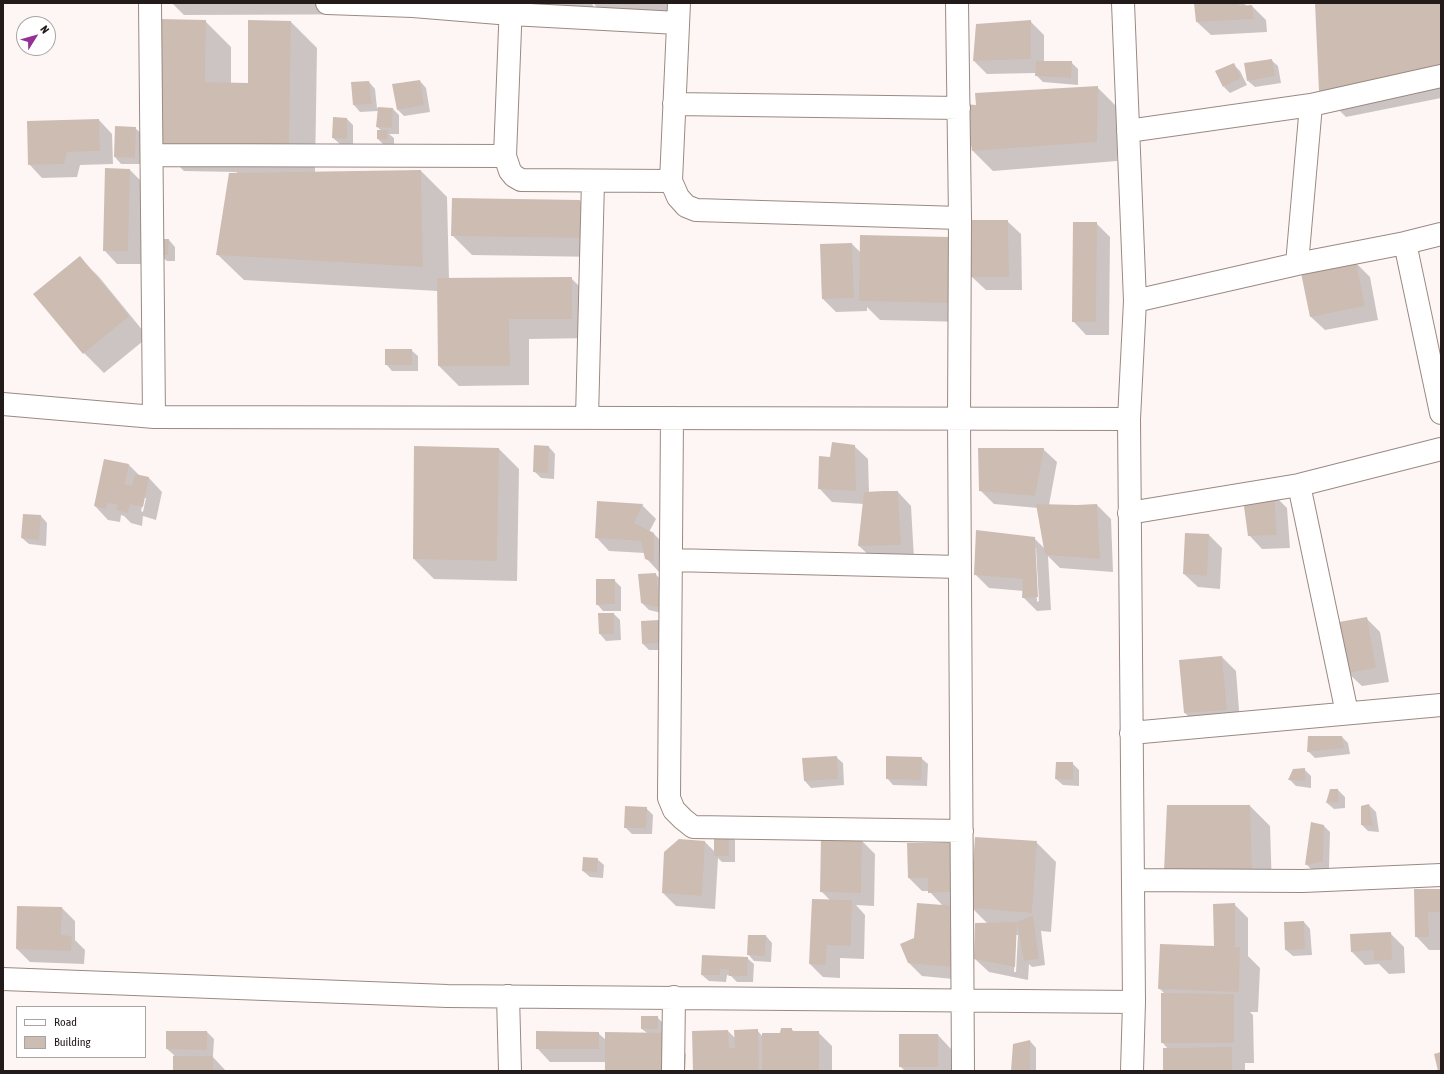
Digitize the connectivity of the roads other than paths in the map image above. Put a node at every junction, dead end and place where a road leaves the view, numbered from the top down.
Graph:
1 (150, 3) edge
2 (328, 3) edge
3 (957, 3) edge
4 (1123, 3) edge
5 (511, 9) edge
6 (678, 13) edge
7 (1441, 76) edge
8 (674, 104) junction
9 (1311, 105) junction
10 (959, 108) junction
11 (1128, 131) junction
12 (152, 155) junction
13 (505, 156) junction
14 (592, 181) junction
15 (671, 181) junction
16 (960, 218) junction
17 (1441, 234) edge
18 (1404, 243) junction
19 (1297, 264) junction
20 (1134, 301) junction
21 (3, 404) edge
22 (1441, 413) edge
23 (154, 417) junction
24 (587, 418) junction
25 (672, 418) junction
26 (959, 418) junction
27 (1129, 419) junction
28 (1441, 449) edge
29 (1299, 486) junction
30 (1129, 513) junction
31 (671, 560) junction
32 (960, 567) junction
33 (1441, 705) edge
34 (1347, 713) junction
35 (1132, 733) junction
36 (962, 831) junction
37 (1441, 875) edge
38 (1133, 880) junction
39 (3, 979) edge
40 (508, 996) junction
41 (674, 998) junction
42 (964, 1000) junction
43 (1134, 1002) junction
44 (510, 1071) edge
45 (673, 1071) edge
46 (963, 1071) edge
47 (1132, 1071) edge

1 - 12 street
2 - 5 street
3 - 10 street
4 - 11 street
5 - 6 street
5 - 13 street
6 - 8 street
7 - 9 street
8 - 10 street
8 - 15 street
9 - 11 street
9 - 19 street
10 - 16 street
11 - 20 street
12 - 13 street
12 - 23 street
13 - 14 street
14 - 15 street
14 - 24 street
15 - 16 street
16 - 26 street
17 - 18 street
18 - 19 street
18 - 22 street
19 - 20 street
20 - 27 street
21 - 23 street
23 - 24 street
24 - 25 street
25 - 26 street
25 - 31 street
26 - 27 street
26 - 32 street
27 - 30 street
28 - 29 street
29 - 30 street
29 - 34 street
30 - 35 street
31 - 32 street
31 - 36 street
32 - 36 street
33 - 34 street
34 - 35 street
35 - 38 street
36 - 42 street
37 - 38 street
38 - 43 street
39 - 40 street
40 - 41 street
40 - 44 street
41 - 42 street
41 - 45 street
42 - 43 street
42 - 46 street
43 - 47 street

